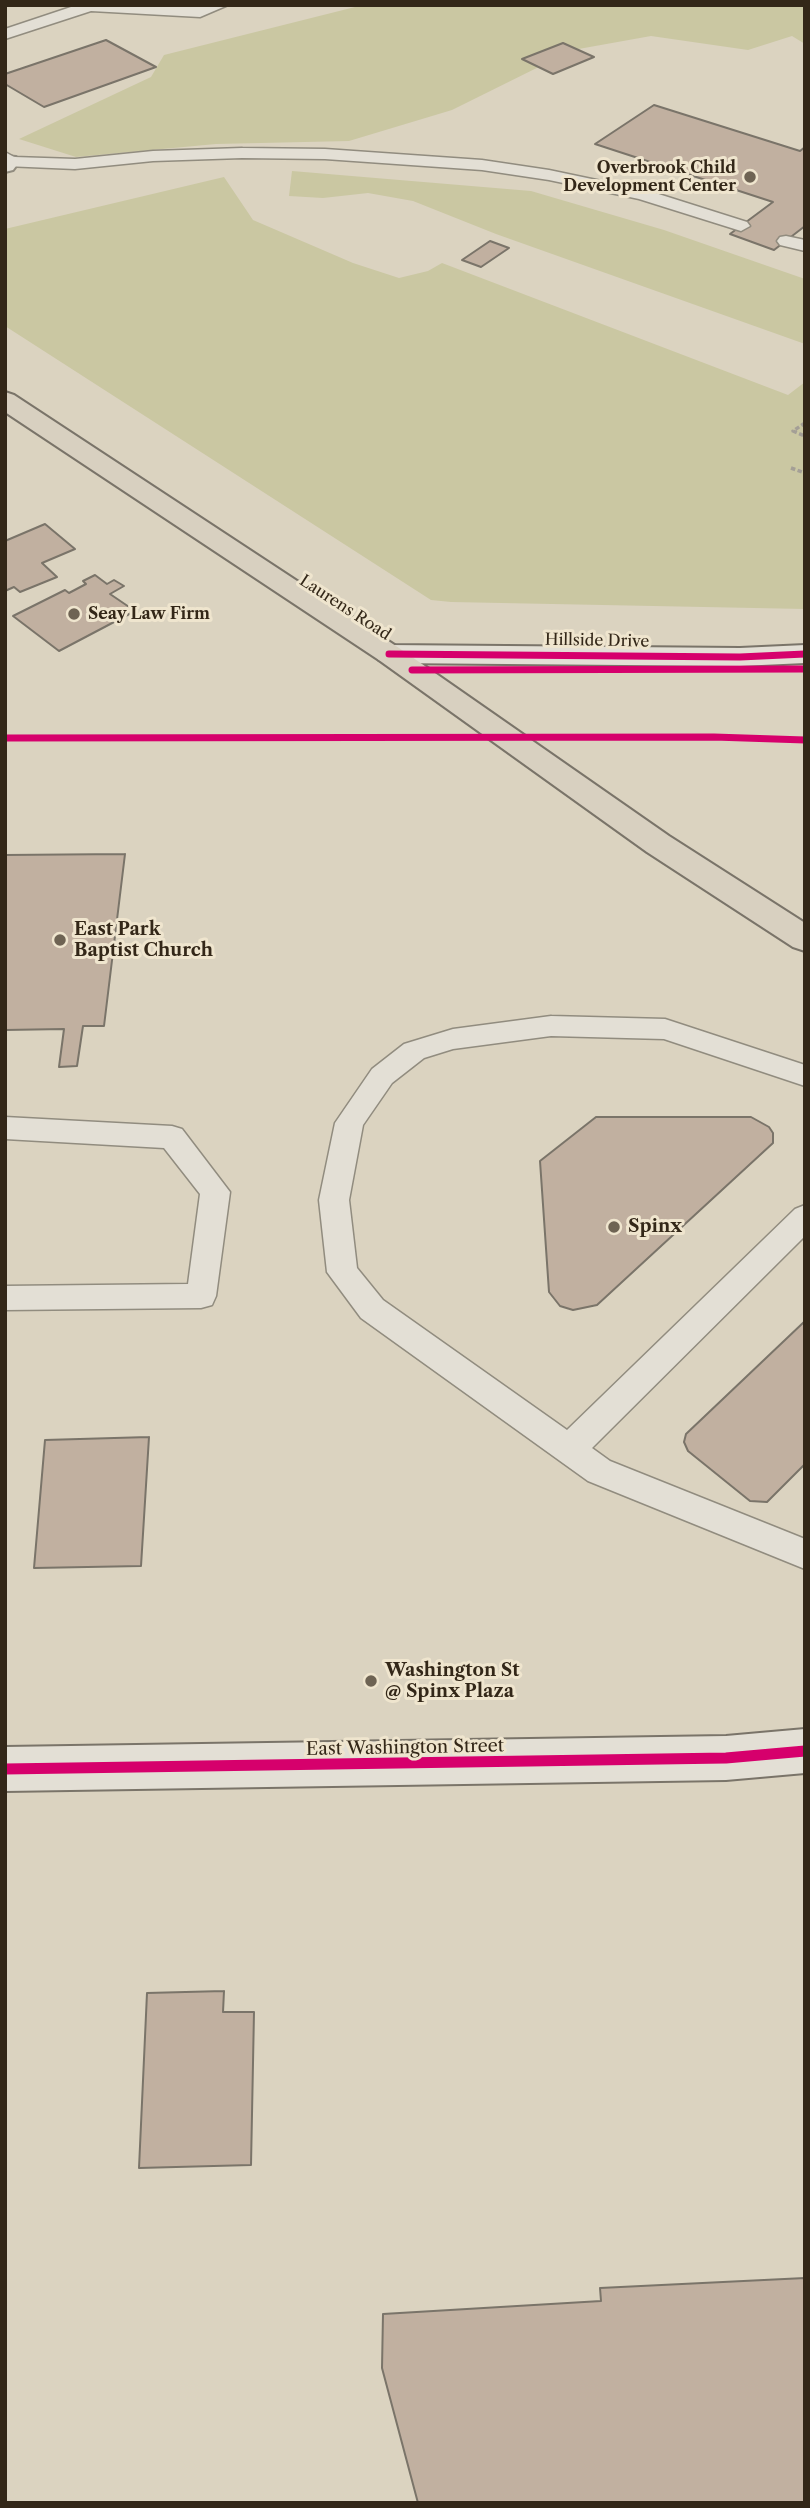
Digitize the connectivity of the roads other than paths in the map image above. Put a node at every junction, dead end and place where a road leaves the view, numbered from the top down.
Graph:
1 (221, 5) edge
2 (5, 34) edge
3 (6, 161) edge
4 (741, 226) dead end
5 (786, 241) dead end
6 (805, 246) edge
7 (5, 400) edge
8 (389, 654) junction
9 (805, 654) edge
10 (805, 939) edge
11 (805, 1076) edge
12 (5, 1128) edge
13 (805, 1217) edge
14 (5, 1298) edge
15 (569, 1449) junction
16 (803, 1551) edge
17 (805, 1751) edge
18 (5, 1769) edge

1 - 2 lane
3 - 4 lane
5 - 6 lane
7 - 8 main road, Laurens Road
8 - 9 street, Hillside Drive
8 - 10 main road, Laurens Road
11 - 15 lane
12 - 14 lane
13 - 15 lane
15 - 16 lane
17 - 18 street, East Washington Street

